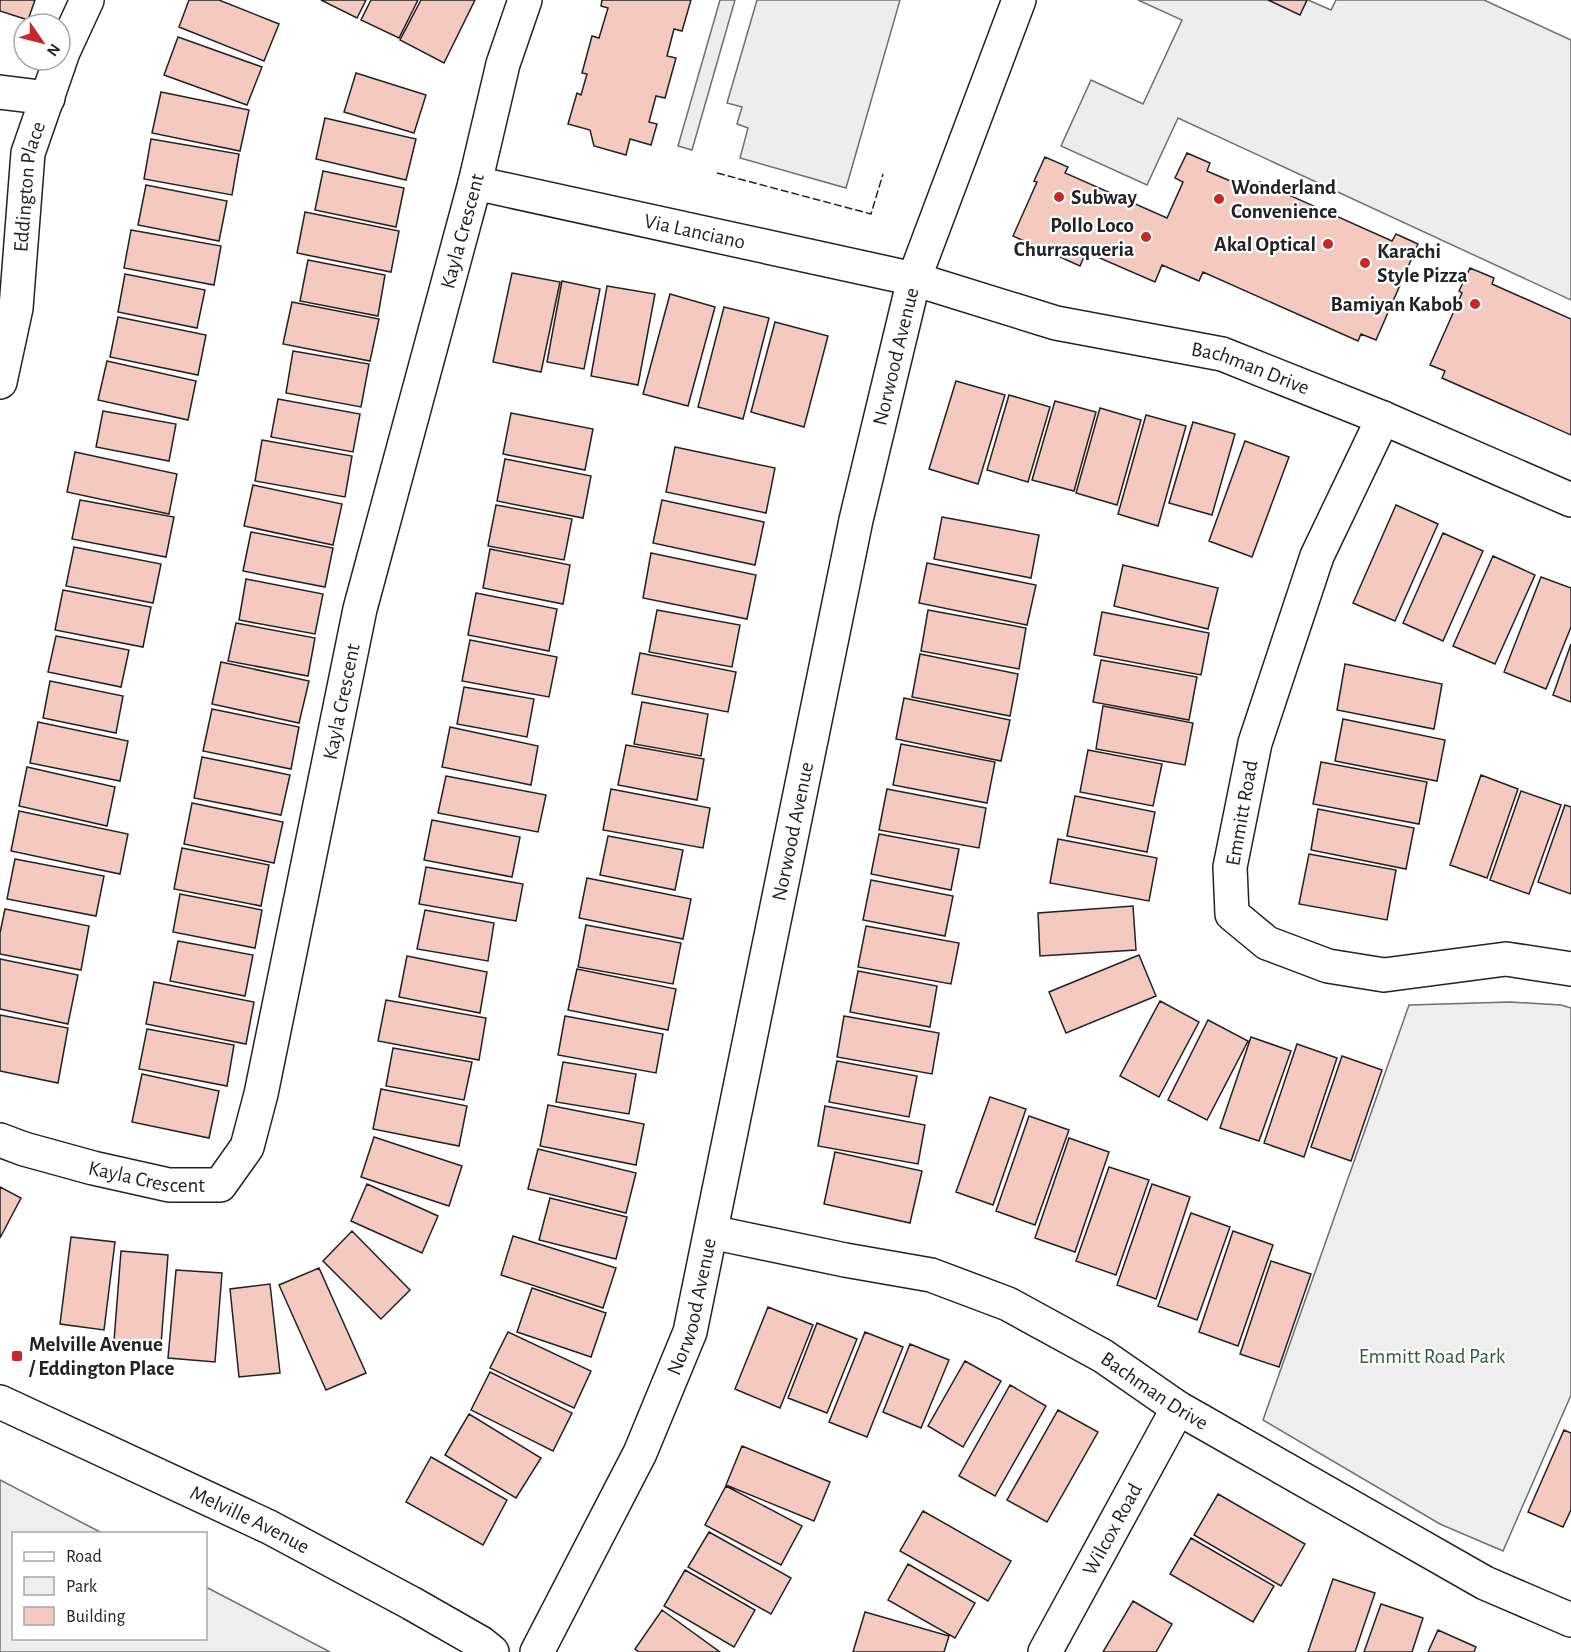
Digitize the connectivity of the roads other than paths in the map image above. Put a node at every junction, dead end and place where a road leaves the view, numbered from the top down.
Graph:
1 (87, 0) edge
2 (525, 0) edge
3 (1019, 0) edge
4 (0, 92) edge
5 (48, 98) junction
6 (475, 183) junction
7 (914, 279) junction
8 (0, 382) edge
9 (1383, 418) junction
10 (1571, 500) edge
11 (1571, 969) edge
12 (0, 1140) edge
13 (711, 1232) junction
14 (0, 1402) edge
15 (1178, 1408) junction
16 (1571, 1620) edge
17 (492, 1652) edge
18 (537, 1652) edge
19 (1045, 1652) edge

1 - 5 street, Eddington Place
2 - 6 street, Kayla Crescent
3 - 7 street, Norwood Avenue
4 - 5 street
5 - 8 street, Eddington Place
6 - 7 street, Via Lanciano
6 - 12 street, Kayla Crescent
7 - 9 street, Bachman Drive
7 - 13 street, Norwood Avenue
9 - 10 street, Bachman Drive
9 - 11 street, Emmitt Road
13 - 15 street, Bachman Drive
13 - 18 street, Norwood Avenue
14 - 17 street, Melville Avenue
15 - 16 street, Bachman Drive
15 - 19 street, Wilcox Road

